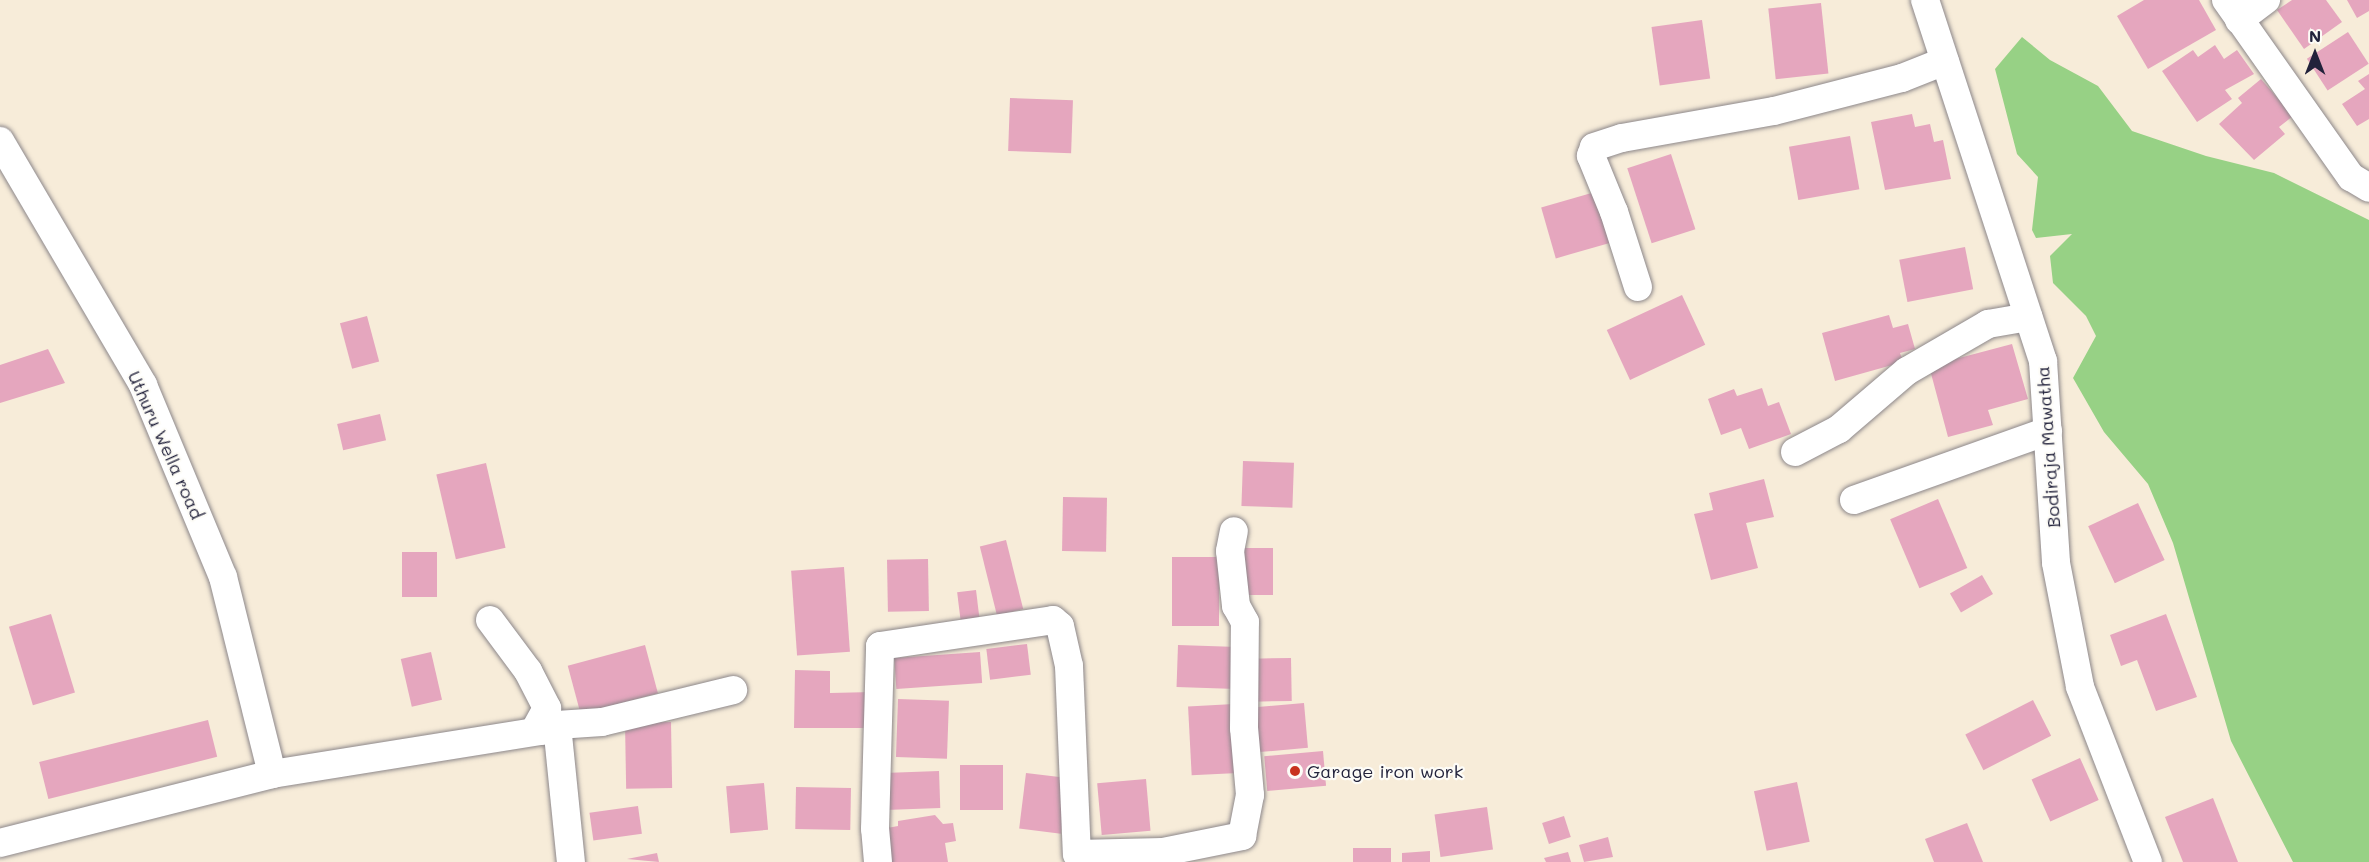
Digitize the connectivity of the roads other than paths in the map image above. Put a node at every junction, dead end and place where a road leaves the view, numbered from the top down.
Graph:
1 (1925, 0) edge
2 (2266, 0) edge
3 (2233, 10) edge
4 (1945, 61) junction
5 (0, 141) edge
6 (2369, 188) edge
7 (1638, 287) dead end
8 (2028, 317) junction
9 (2048, 431) junction
10 (1795, 452) dead end
11 (1854, 500) dead end
12 (1234, 531) dead end
13 (490, 620) dead end
14 (733, 690) dead end
15 (546, 728) junction
16 (272, 774) junction
17 (0, 843) edge
18 (1074, 858) edge
19 (571, 862) edge
20 (878, 862) edge
21 (2148, 862) edge

1 - 4 street, Bodiraja Mawatha
2 - 3 street
3 - 6 street
4 - 7 street
4 - 8 street, Bodiraja Mawatha
5 - 16 street, Uthuru Wella road
8 - 9 street, Bodiraja Mawatha
8 - 10 street
9 - 11 street
9 - 21 street, Bodiraja Mawatha
12 - 18 street
13 - 15 street
14 - 15 street
15 - 16 street
15 - 19 street
16 - 17 street
18 - 20 street

